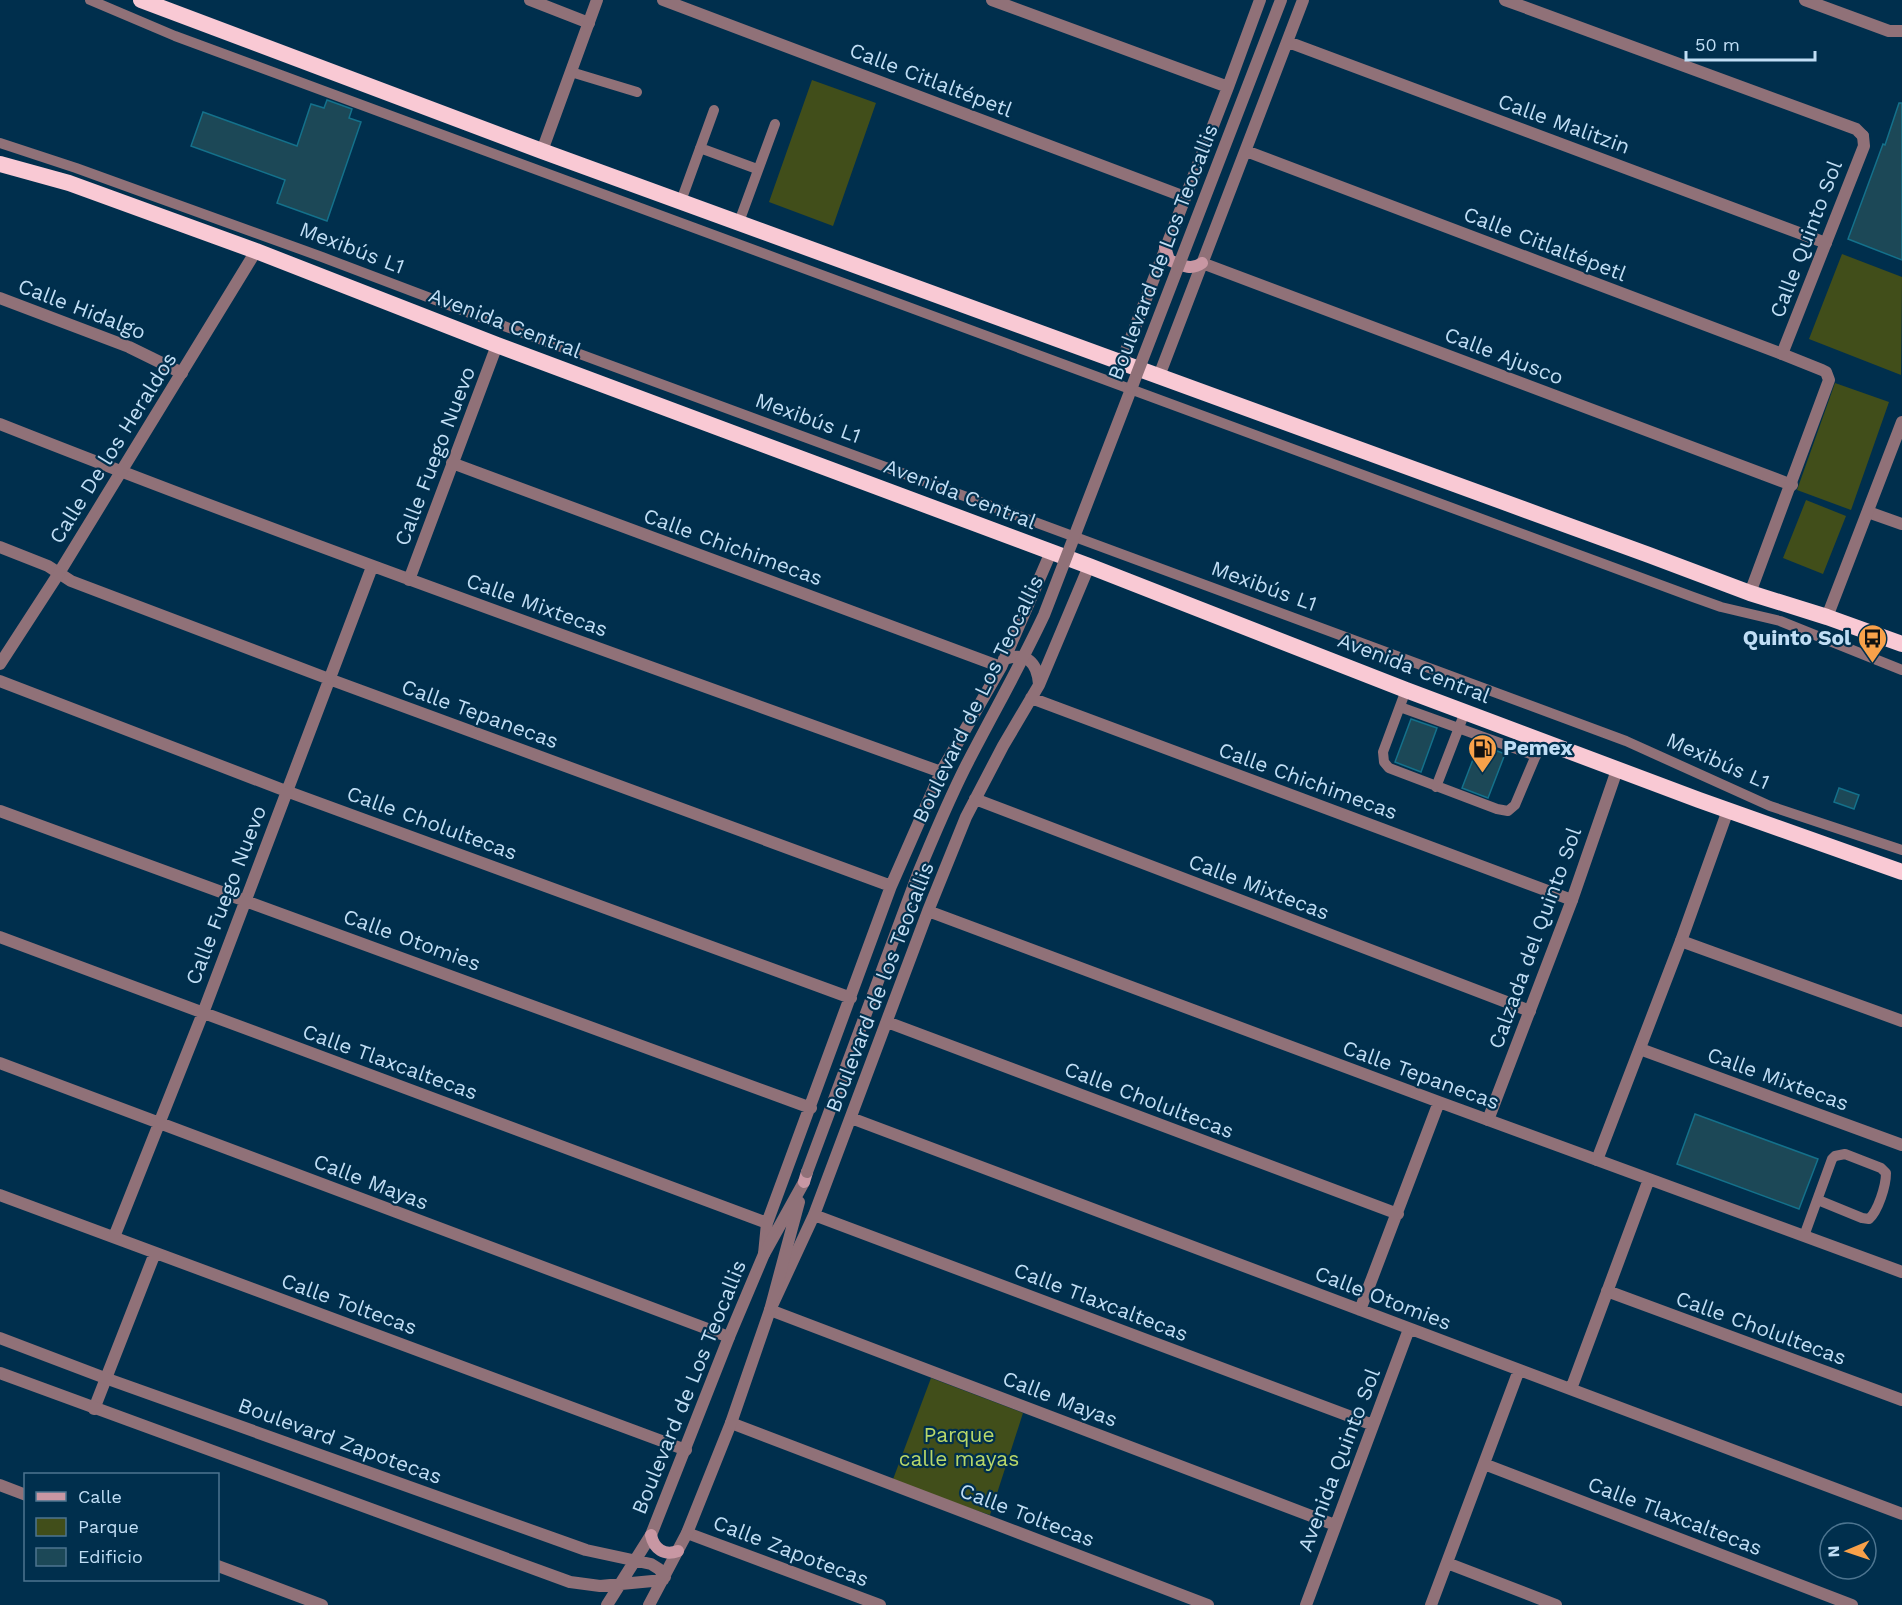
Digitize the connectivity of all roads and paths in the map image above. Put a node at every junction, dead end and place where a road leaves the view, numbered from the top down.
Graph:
1 (90, 0) edge
2 (141, 0) edge
3 (530, 0) edge
4 (597, 0) edge
5 (663, 0) edge
6 (992, 0) edge
7 (1260, 0) edge
8 (1281, 0) edge
9 (1303, 0) edge
10 (1505, 0) edge
11 (1805, 0) edge
12 (589, 23) junction
13 (1902, 31) edge
14 (1288, 42) junction
15 (571, 72) junction
16 (1228, 87) junction
17 (637, 92) dead end
18 (714, 110) dead end
19 (775, 124) dead end
20 (0, 143) edge
21 (700, 148) junction
22 (542, 151) junction
23 (1246, 151) junction
24 (0, 164) edge
25 (757, 169) junction
26 (1185, 197) junction
27 (681, 201) junction
28 (739, 222) junction
29 (1827, 243) junction
30 (1165, 248) junction
31 (256, 251) junction
32 (1202, 263) junction
33 (0, 298) edge
34 (497, 345) junction
35 (1782, 354) junction
36 (1122, 362) junction
37 (182, 373) junction
38 (1159, 376) junction
39 (1902, 422) edge
40 (0, 424) edge
41 (452, 463) junction
42 (122, 472) junction
43 (1792, 485) junction
44 (1868, 512) junction
45 (1902, 524) edge
46 (0, 547) edge
47 (1051, 552) junction
48 (1089, 566) junction
49 (372, 567) junction
50 (59, 573) junction
51 (409, 580) junction
52 (1750, 593) junction
53 (1827, 617) junction
54 (1902, 644) edge
55 (1003, 663) junction
56 (0, 664) edge
57 (1902, 669) edge
58 (329, 680) junction
59 (0, 681) edge
60 (1039, 685) junction
61 (1406, 690) junction
62 (1031, 699) junction
63 (1400, 707) junction
64 (1462, 720) junction
65 (1539, 748) junction
66 (1617, 770) junction
67 (941, 772) junction
68 (1436, 787) junction
69 (286, 791) junction
70 (975, 798) junction
71 (0, 810) edge
72 (1728, 810) junction
73 (1902, 850) edge
74 (1902, 872) edge
75 (891, 886) junction
76 (246, 900) junction
77 (1572, 900) junction
78 (928, 911) junction
79 (0, 937) edge
80 (1681, 941) junction
81 (851, 998) junction
82 (1530, 1011) junction
83 (203, 1013) junction
84 (1902, 1021) edge
85 (887, 1022) junction
86 (1640, 1049) junction
87 (0, 1063) edge
88 (1439, 1102) junction
89 (811, 1108) junction
90 (851, 1118) junction
91 (1488, 1120) junction
92 (159, 1123) junction
93 (1902, 1145) edge
94 (1597, 1160) junction
95 (806, 1177) junction
96 (1649, 1179) junction
97 (0, 1195) edge
98 (1818, 1200) junction
99 (1398, 1214) junction
100 (814, 1215) junction
101 (767, 1223) junction
102 (1804, 1236) junction
103 (114, 1237) junction
104 (155, 1253) junction
105 (764, 1254) junction
106 (1902, 1272) edge
107 (1607, 1292) junction
108 (770, 1310) junction
109 (1360, 1310) junction
110 (1409, 1329) junction
111 (729, 1336) junction
112 (0, 1338) edge
113 (1519, 1370) junction
114 (0, 1373) edge
115 (105, 1378) junction
116 (1571, 1389) junction
117 (1902, 1400) edge
118 (94, 1409) junction
119 (731, 1423) junction
120 (1373, 1425) junction
121 (686, 1450) junction
122 (1484, 1464) junction
123 (0, 1485) edge
124 (24, 1494) edge
125 (1902, 1514) edge
126 (1335, 1525) junction
127 (687, 1533) junction
128 (651, 1535) junction
129 (678, 1551) junction
130 (634, 1561) junction
131 (1447, 1563) junction
132 (219, 1566) edge
133 (664, 1578) junction
134 (619, 1584) junction
135 (322, 1605) edge
136 (607, 1605) edge
137 (649, 1605) edge
138 (880, 1605) edge
139 (1208, 1605) edge
140 (1306, 1605) edge
141 (1431, 1605) edge
142 (1556, 1605) edge
143 (1852, 1605) edge

1 - 57 lane
2 - 22 highway
3 - 12 street
4 - 12 street
5 - 26 street, Calle Citlaltépetl
6 - 16 street
7 - 16 street, Boulevard de Los Teocallis
8 - 95 street, Boulevard de Los Teocallis, bridge
9 - 14 street, Boulevard de Los Teocallis
10 - 29 street, Calle Quinto Sol
11 - 13 street
12 - 15 street
14 - 23 street, Boulevard de Los Teocallis
14 - 29 street, Calle Malitzin
15 - 17 lane
15 - 22 street
16 - 26 street, Boulevard de Los Teocallis
18 - 21 lane
19 - 25 lane
20 - 73 lane, Mexibús L1
21 - 25 lane
21 - 27 lane
22 - 27 highway
23 - 32 street, Boulevard de Los Teocallis
23 - 35 street, Calle Citlaltépetl
24 - 31 highway, Avenida Central
25 - 28 lane
26 - 30 street, Boulevard de Los Teocallis
27 - 28 highway
28 - 36 highway
29 - 35 street, Calle Quinto Sol
30 - 32 main road
30 - 36 street, Boulevard de Los Teocallis
31 - 34 highway, Avenida Central
31 - 37 street, Calle De los Heraldos
32 - 38 street, Boulevard de Los Teocallis
32 - 43 street, Calle Ajusco
33 - 37 street, Calle Hidalgo
34 - 41 street, Calle Fuego Nuevo
34 - 47 highway, Avenida Central
35 - 43 street, Calle Citlaltépetl
36 - 38 highway
37 - 42 street, Calle De los Heraldos
38 - 52 highway
39 - 44 street
40 - 42 street, Calle Mixtecas
41 - 51 street, Calle Fuego Nuevo
41 - 55 street, Calle Chichimecas
42 - 49 street, Calle Mixtecas
42 - 50 street, Calle De los Heraldos
43 - 52 street
44 - 45 street
44 - 53 street
46 - 50 street, Calle Tepanecas
47 - 48 highway, Avenida Central
47 - 55 street, Boulevard de los Teocallis
48 - 60 street, Boulevard de los Teocallis
48 - 61 highway, Avenida Central
49 - 51 street, Calle Mixtecas
49 - 58 street, Calle Fuego Nuevo
50 - 56 street, Calle De los Heraldos
50 - 58 street, Calle Tepanecas
51 - 67 street, Calle Mixtecas
52 - 53 highway
53 - 54 highway
55 - 60 street, Boulevard de los Teocallis
55 - 67 street, Boulevard de los Teocallis
58 - 69 street, Calle Fuego Nuevo
58 - 75 street, Calle Tepanecas
59 - 69 street, Calle Cholultecas
60 - 62 street, Boulevard de los Teocallis
61 - 63 lane
61 - 64 highway, Avenida Central
62 - 70 street, Boulevard de los Teocallis
62 - 77 street, Calle Chichimecas
63 - 64 lane
63 - 68 lane
64 - 65 highway, Avenida Central
64 - 68 lane
65 - 66 highway, Avenida Central
65 - 68 lane
66 - 72 highway, Avenida Central
66 - 77 street, Calzada del Quinto Sol
67 - 75 street, Boulevard de los Teocallis
69 - 76 street, Calle Fuego Nuevo
69 - 81 street, Calle Cholultecas
70 - 78 street, Boulevard de los Teocallis
70 - 82 street, Calle Mixtecas
71 - 76 street, Calle Otomies
72 - 74 highway, Avenida Central
72 - 80 street
75 - 81 street, Boulevard de los Teocallis
76 - 83 street, Calle Fuego Nuevo
76 - 89 street, Calle Otomies
77 - 82 street, Calzada del Quinto Sol
78 - 85 street, Boulevard de los Teocallis
78 - 88 street, Calle Tepanecas
79 - 83 street, Calle Tlaxcaltecas
80 - 84 street
80 - 86 street
81 - 89 street, Boulevard de los Teocallis
82 - 91 street, Calzada del Quinto Sol
83 - 92 street, Calle Fuego Nuevo
83 - 101 street, Calle Tlaxcaltecas
85 - 90 street, Boulevard de los Teocallis
85 - 99 street, Calle Cholultecas
86 - 93 street, Calle Mixtecas
86 - 94 street
87 - 92 street, Calle Mayas
88 - 91 street, Calle Tepanecas
88 - 99 street
89 - 101 street, Boulevard de los Teocallis
90 - 100 street, Boulevard de los Teocallis
90 - 109 street, Calle Otomies
91 - 94 street, Calle Tepanecas
92 - 103 street, Calle Fuego Nuevo
92 - 111 street, Calle Mayas
94 - 96 street, Calle Tepanecas
95 - 105 street, Boulevard de Los Teocallis
95 - 108 street, Boulevard de Los Teocallis
96 - 102 street, Calle Tepanecas
96 - 107 street
97 - 103 street, Calle Toltecas
98 - 98 lane
98 - 102 lane
99 - 109 street
100 - 108 street, Boulevard de los Teocallis
100 - 120 street, Calle Tlaxcaltecas
101 - 105 street, Boulevard de los Teocallis
102 - 106 street, Calle Tepanecas
103 - 104 street, Calle Toltecas
104 - 115 street
104 - 121 street, Calle Toltecas
105 - 111 street, Boulevard de Los Teocallis
107 - 116 street
107 - 117 street, Calle Cholultecas
108 - 119 street, Boulevard de Los Teocallis
108 - 126 street, Calle Mayas
109 - 110 street, Calle Otomies
110 - 113 street, Calle Otomies
110 - 120 street, Avenida Quinto Sol
111 - 121 street, Boulevard de Los Teocallis
112 - 115 street, Boulevard Zapotecas
113 - 116 street, Calle Otomies
113 - 122 street
114 - 118 street
115 - 118 street
115 - 130 street, Boulevard Zapotecas
116 - 125 street, Calle Otomies
118 - 134 street
119 - 127 street, Boulevard de Los Teocallis
119 - 139 street, Calle Toltecas
120 - 126 street, Avenida Quinto Sol
121 - 128 street, Boulevard de Los Teocallis
122 - 131 street
122 - 143 street, Calle Tlaxcaltecas
123 - 124 street
126 - 140 street, Avenida Quinto Sol
127 - 129 street, Boulevard de Los Teocallis
127 - 138 street, Calle Zapotecas
128 - 129 main road
128 - 130 street, Boulevard de Los Teocallis
129 - 133 street, Boulevard de Los Teocallis
130 - 133 street, Boulevard Zapotecas
130 - 134 street, Boulevard de Los Teocallis
131 - 141 street
131 - 142 street
132 - 135 street
133 - 134 street
133 - 137 street, Boulevard de Los Teocallis
134 - 136 street, Boulevard de Los Teocallis

